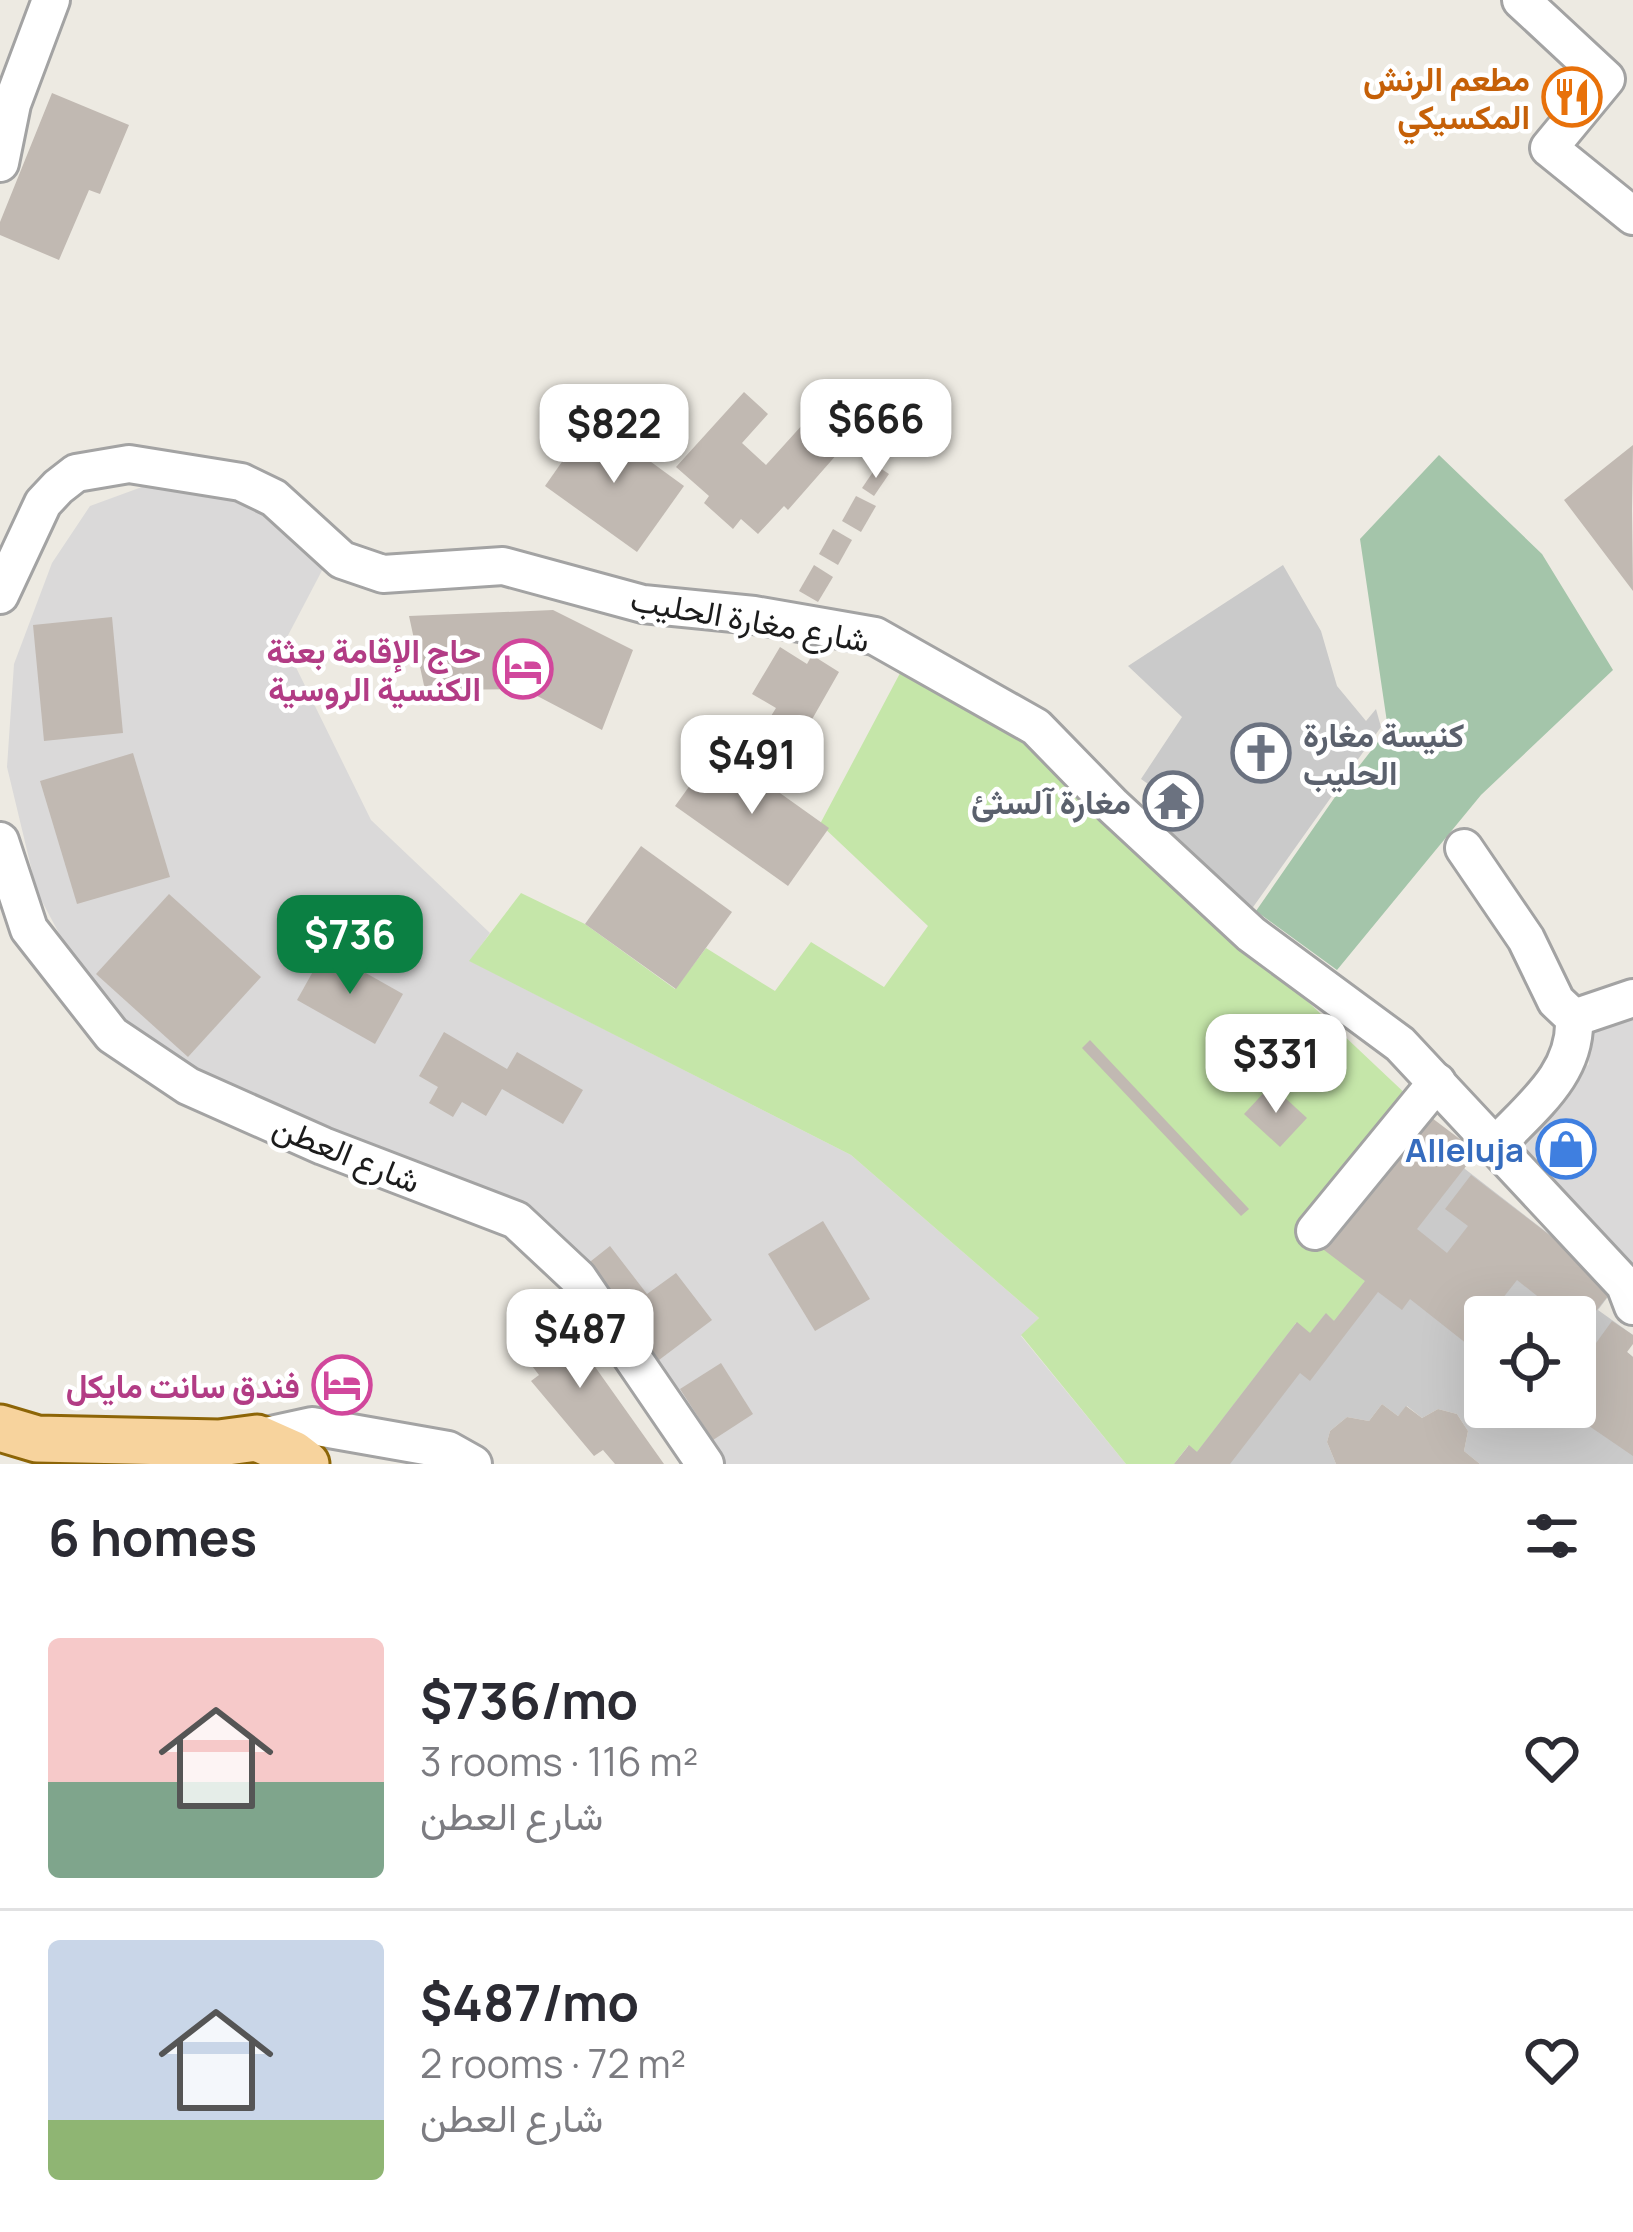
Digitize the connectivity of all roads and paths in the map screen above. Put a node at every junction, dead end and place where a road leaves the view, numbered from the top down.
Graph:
1 (51, 0) edge
2 (1521, 0) edge
3 (0, 163) edge
4 (1633, 216) edge
5 (0, 595) edge
6 (0, 841) edge
7 (1464, 848) dead end
8 (1633, 998) edge
9 (1574, 1018) junction
10 (1437, 1082) junction
11 (1495, 1147) junction
12 (1315, 1231) dead end
13 (1633, 1306) edge
14 (0, 1428) edge
15 (309, 1445) edge
16 (236, 1448) edge
17 (460, 1457) edge
18 (361, 1464) edge
19 (403, 1464) edge
20 (705, 1464) edge

1 - 3 street
2 - 4 street
5 - 10 street, شارع مغارة الحليب
6 - 20 street, شارع العطن
7 - 9 street
8 - 9 street
9 - 11 street
10 - 11 street, شارع مغارة الحليب
10 - 12 street
11 - 13 street, شارع مغارة الحليب
14 - 16 main road
15 - 16 main road
15 - 17 street
15 - 18 street
17 - 19 street

